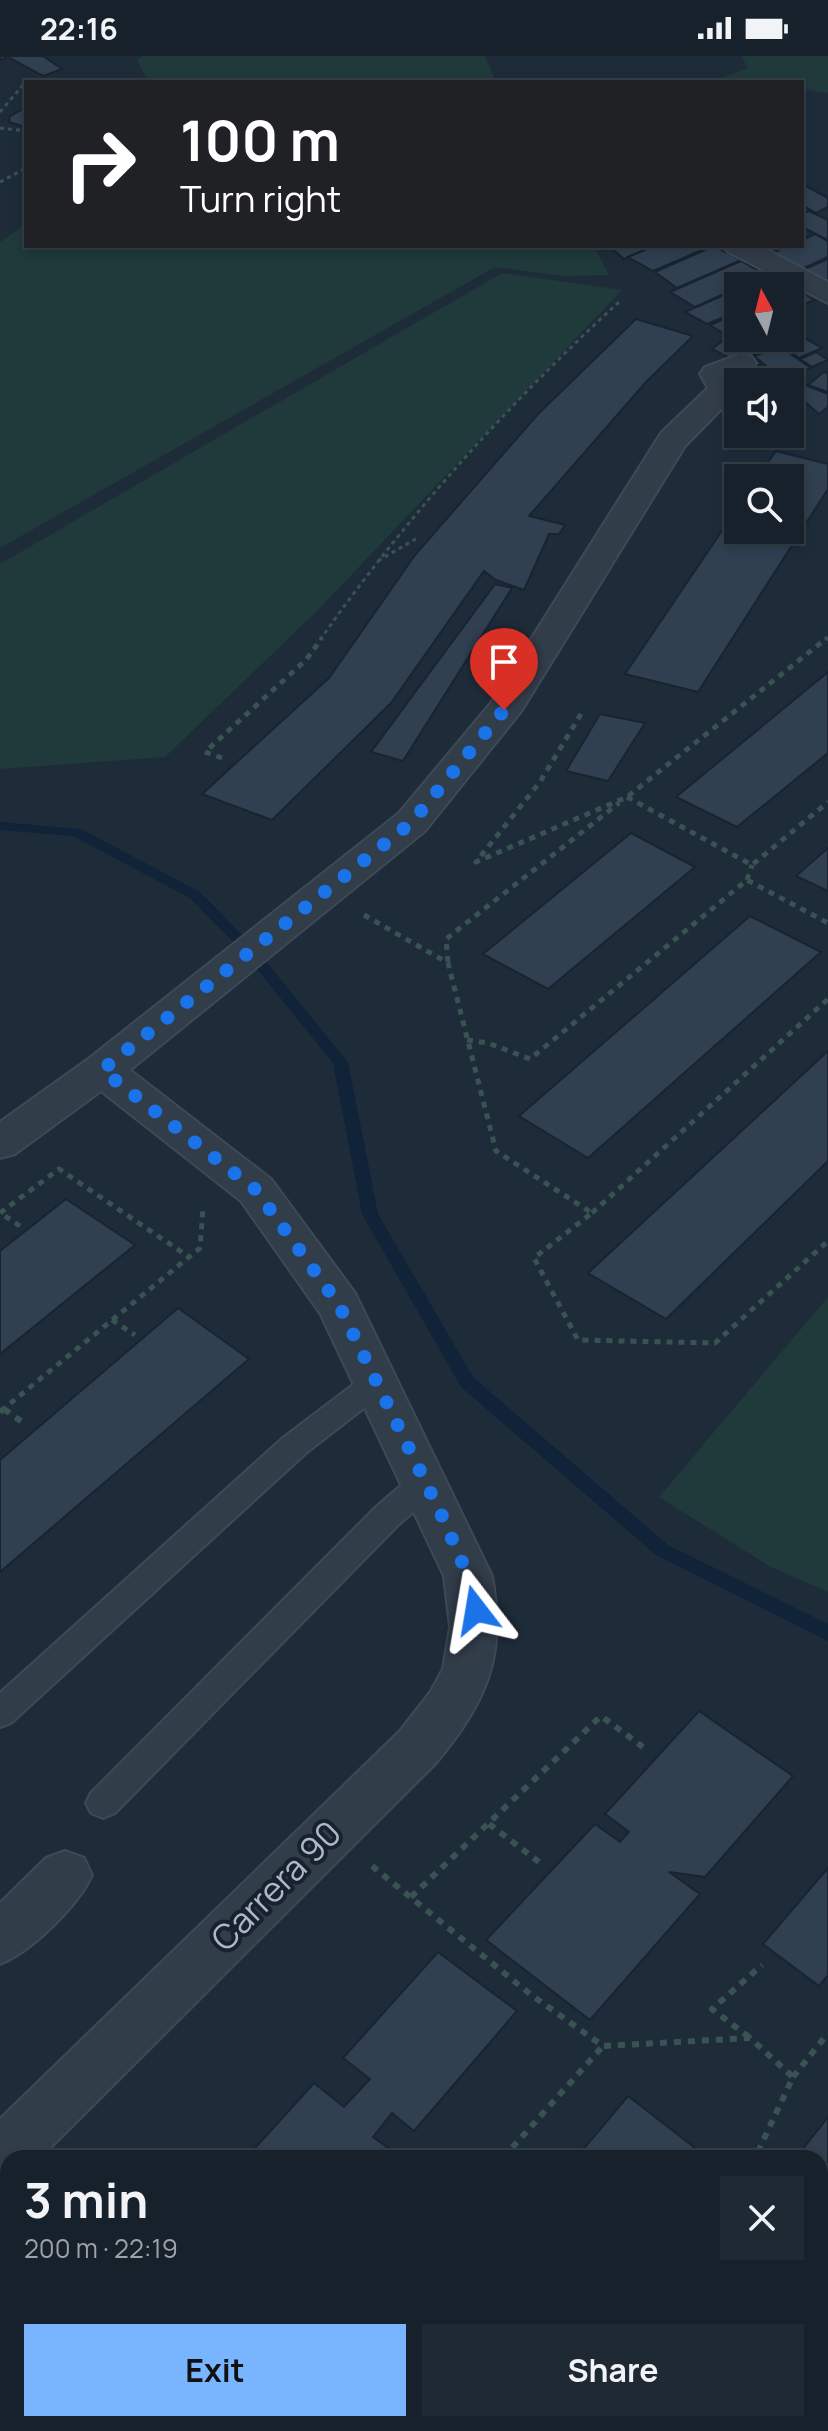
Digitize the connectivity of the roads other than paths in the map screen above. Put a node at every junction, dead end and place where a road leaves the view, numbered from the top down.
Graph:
1 (742, 248) edge
2 (828, 294) edge
3 (740, 363) dead end
4 (102, 1070) junction
5 (0, 1143) edge
6 (376, 1383) junction
7 (424, 1484) junction
8 (0, 1713) edge
9 (103, 1803) dead end
10 (65, 1875) dead end
11 (0, 1939) edge
12 (8, 2150) edge

1 - 2 street
3 - 4 street
4 - 5 street
4 - 6 street, Carrera 90
6 - 7 street, Carrera 90
6 - 8 lane
7 - 9 lane
7 - 12 street, Carrera 90
10 - 11 street

